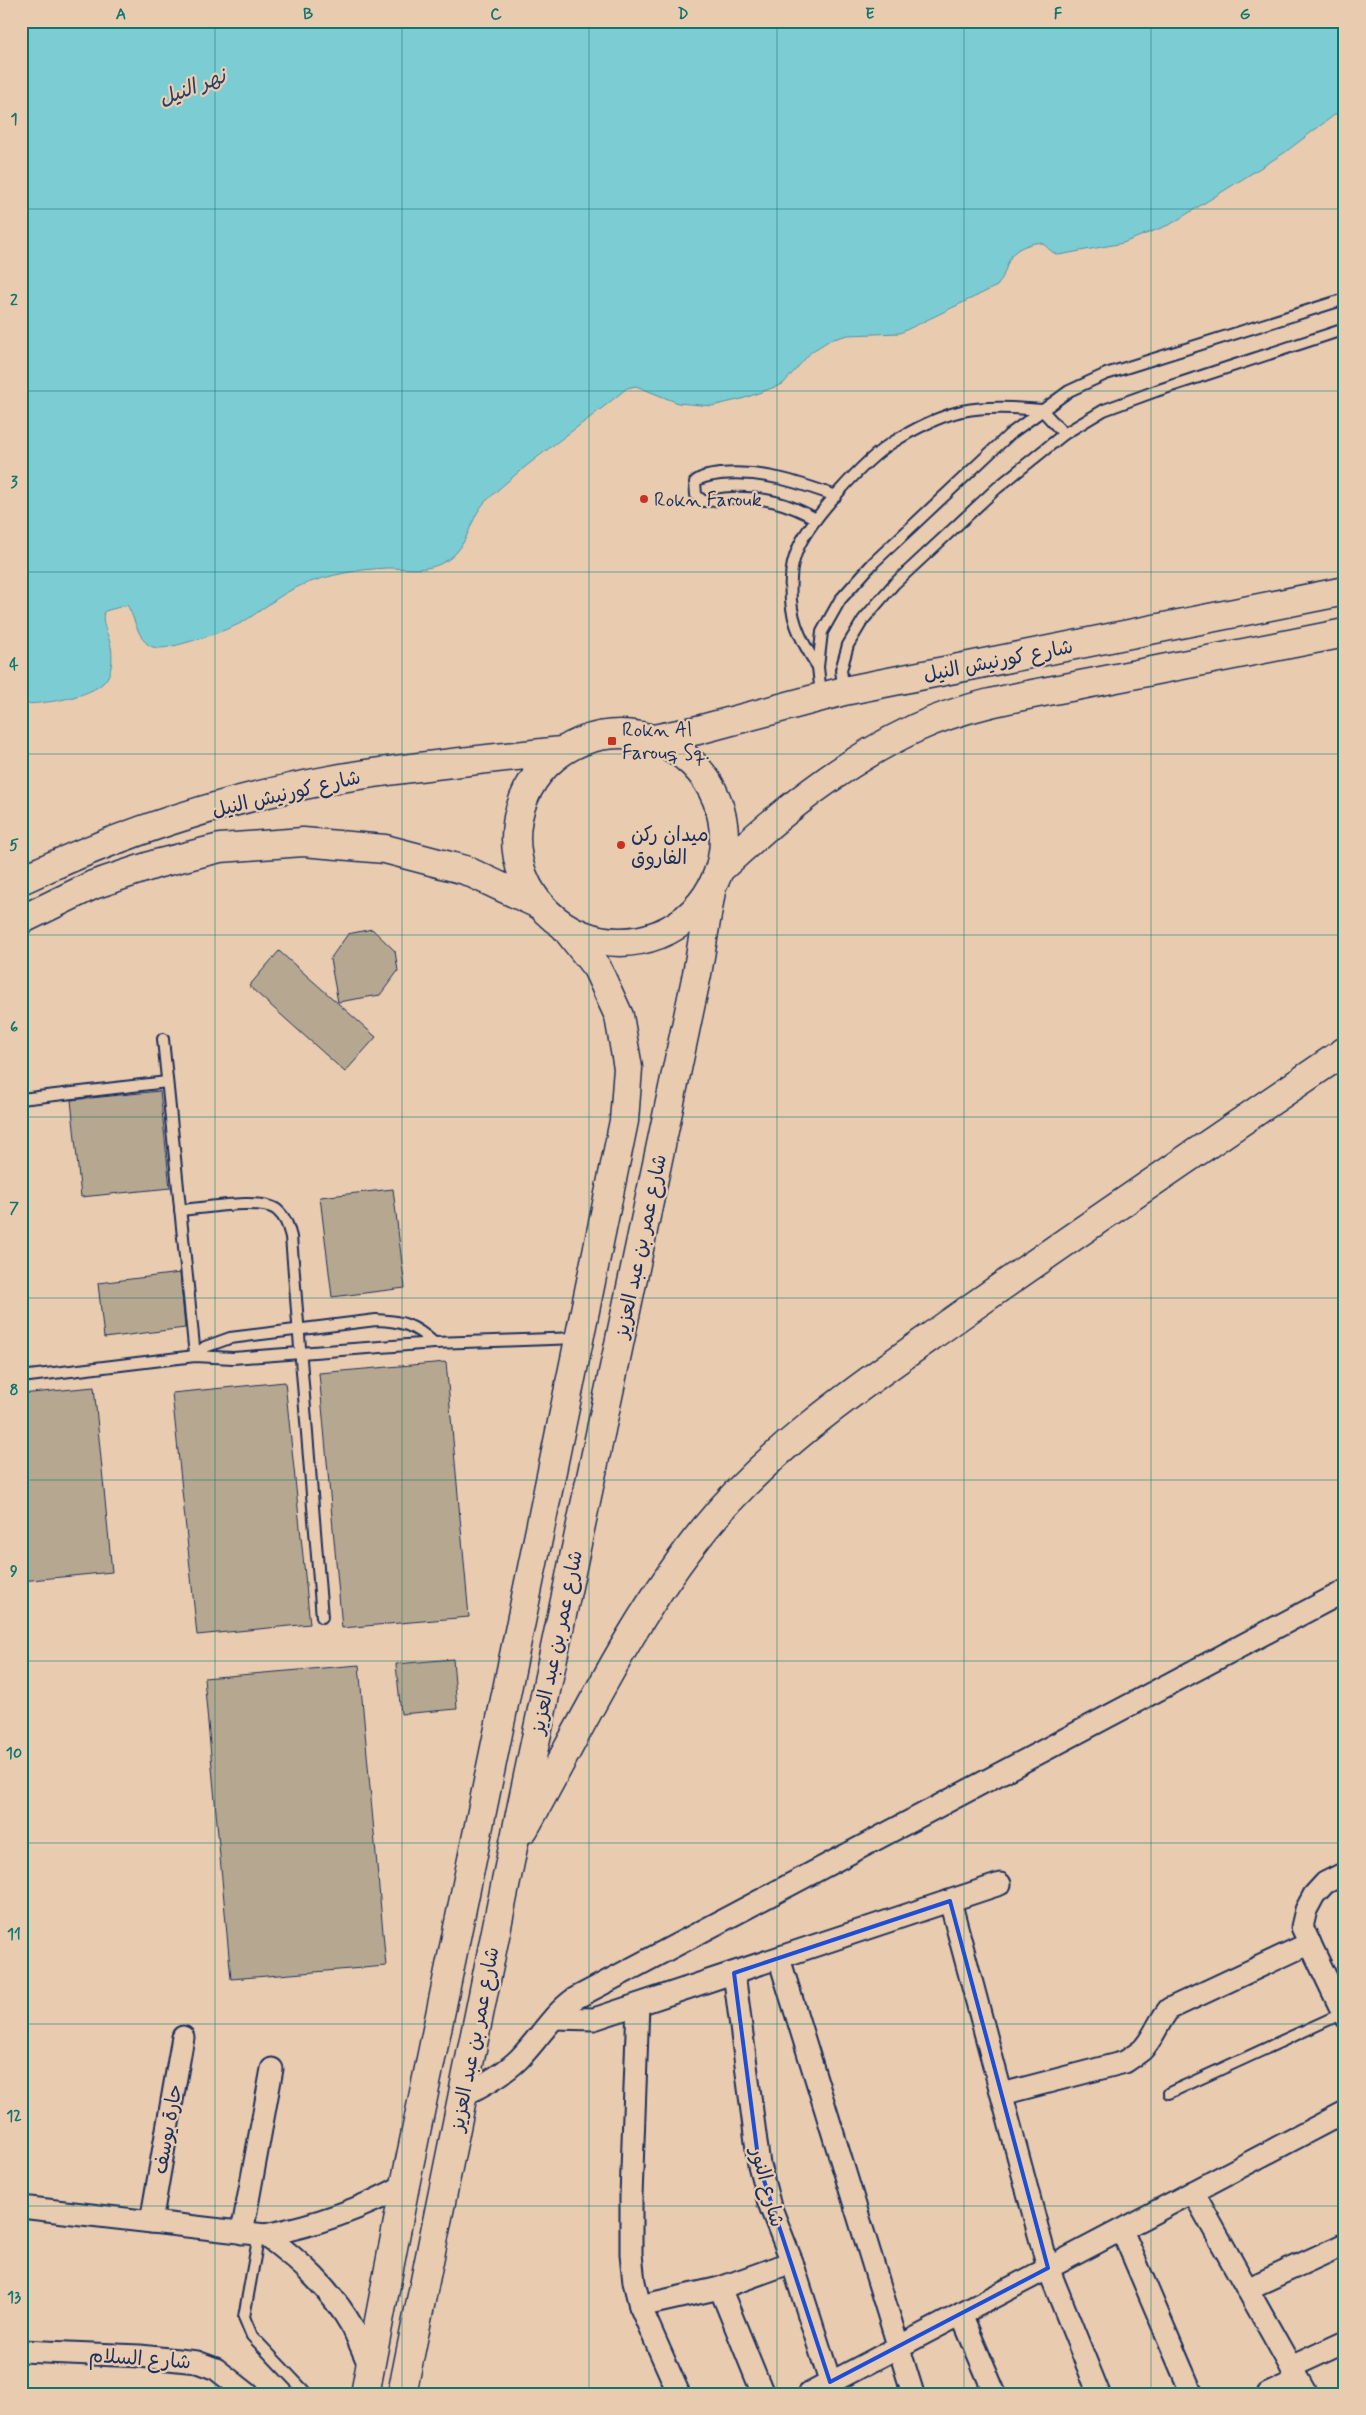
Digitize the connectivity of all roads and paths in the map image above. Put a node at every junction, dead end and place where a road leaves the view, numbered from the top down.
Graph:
1 (1345, 299) edge
2 (1345, 328) edge
3 (1042, 410) junction
4 (1064, 434) junction
5 (836, 496) junction
6 (816, 519) junction
7 (1345, 591) edge
8 (1345, 634) edge
9 (818, 668) junction
10 (832, 695) junction
11 (654, 739) junction
12 (562, 751) junction
13 (21, 880) edge
14 (716, 880) junction
15 (540, 905) junction
16 (21, 920) edge
17 (564, 926) junction
18 (163, 1039) dead end
19 (1345, 1051) edge
20 (167, 1082) junction
21 (21, 1099) edge
22 (180, 1210) junction
23 (299, 1330) junction
24 (579, 1338) junction
25 (434, 1343) junction
26 (301, 1355) junction
27 (194, 1356) junction
28 (21, 1377) edge
29 (1345, 1591) edge
30 (322, 1617) dead end
31 (512, 1852) junction
32 (1345, 1873) edge
33 (1000, 1884) dead end
34 (950, 1900) junction
35 (1310, 1943) junction
36 (779, 1958) junction
37 (734, 1973) junction
38 (638, 2004) junction
39 (1344, 2015) edge
40 (554, 2018) junction
41 (183, 2037) dead end
42 (272, 2069) dead end
43 (1169, 2093) dead end
44 (1002, 2094) junction
45 (463, 2096) junction
46 (1345, 2112) edge
47 (405, 2185) junction
48 (1193, 2192) junction
49 (21, 2206) edge
50 (151, 2222) junction
51 (1122, 2230) junction
52 (255, 2234) junction
53 (1345, 2244) edge
54 (792, 2262) junction
55 (1048, 2268) junction
56 (720, 2288) junction
57 (1247, 2289) junction
58 (640, 2306) junction
59 (961, 2314) junction
60 (1345, 2342) edge
61 (899, 2348) junction
62 (21, 2351) edge
63 (370, 2367) junction
64 (1298, 2380) edge
65 (832, 2388) edge
66 (248, 2394) edge
67 (306, 2394) edge
68 (365, 2394) edge
69 (402, 2394) edge
70 (678, 2394) edge
71 (763, 2394) edge
72 (809, 2394) edge
73 (913, 2394) edge
74 (995, 2394) edge
75 (1100, 2394) edge
76 (1192, 2394) edge
77 (1268, 2394) edge

1 - 3 lane
2 - 4 lane
3 - 4 lane
3 - 5 lane
3 - 9 lane
4 - 10 lane
5 - 6 lane
5 - 6 lane
6 - 9 lane
7 - 10 main road, شارع كورنيش النيل
8 - 14 main road, شارع كورنيش النيل
9 - 10 lane
10 - 11 main road, شارع كورنيش النيل
11 - 12 main road
11 - 14 main road
12 - 13 main road, شارع كورنيش النيل
12 - 15 main road
14 - 17 main road
14 - 31 main road, شارع عمر بن عبد العزيز
15 - 16 main road, شارع كورنيش النيل
15 - 17 main road
17 - 24 main road, شارع عمر بن عبد العزيز
18 - 20 lane
19 - 31 main road
20 - 21 lane
20 - 22 lane
22 - 23 lane
22 - 27 lane
23 - 25 lane
23 - 26 lane
23 - 27 lane
24 - 25 lane
24 - 47 main road, شارع عمر بن عبد العزيز
25 - 26 lane
26 - 27 lane
26 - 30 lane
27 - 28 lane
29 - 40 street
31 - 45 main road, شارع عمر بن عبد العزيز
32 - 35 street
33 - 34 street
34 - 36 street
34 - 44 street
35 - 39 street
35 - 44 street
36 - 37 street
36 - 61 street
37 - 38 street
37 - 54 street, شارع النور
38 - 40 street
38 - 58 street
39 - 43 lane
40 - 45 street
41 - 50 street, حارة يوسف
42 - 52 street
44 - 55 street
45 - 69 main road, شارع عمر بن عبد العزيز
46 - 48 street
47 - 52 street
47 - 63 main road, شارع عمر بن عبد العزيز
48 - 51 street
48 - 57 street
49 - 50 street
50 - 52 street
51 - 55 street
51 - 76 street
52 - 63 street
52 - 67 lane
53 - 57 street
54 - 56 street
54 - 65 street, شارع النور
55 - 59 street
55 - 75 street
56 - 58 street
56 - 71 street
57 - 64 street
58 - 70 street
59 - 61 street
59 - 74 street
60 - 64 street
61 - 65 street
61 - 73 street
62 - 66 street, شارع السلام
63 - 68 main road, شارع عمر بن عبد العزيز
64 - 77 street
65 - 72 street

